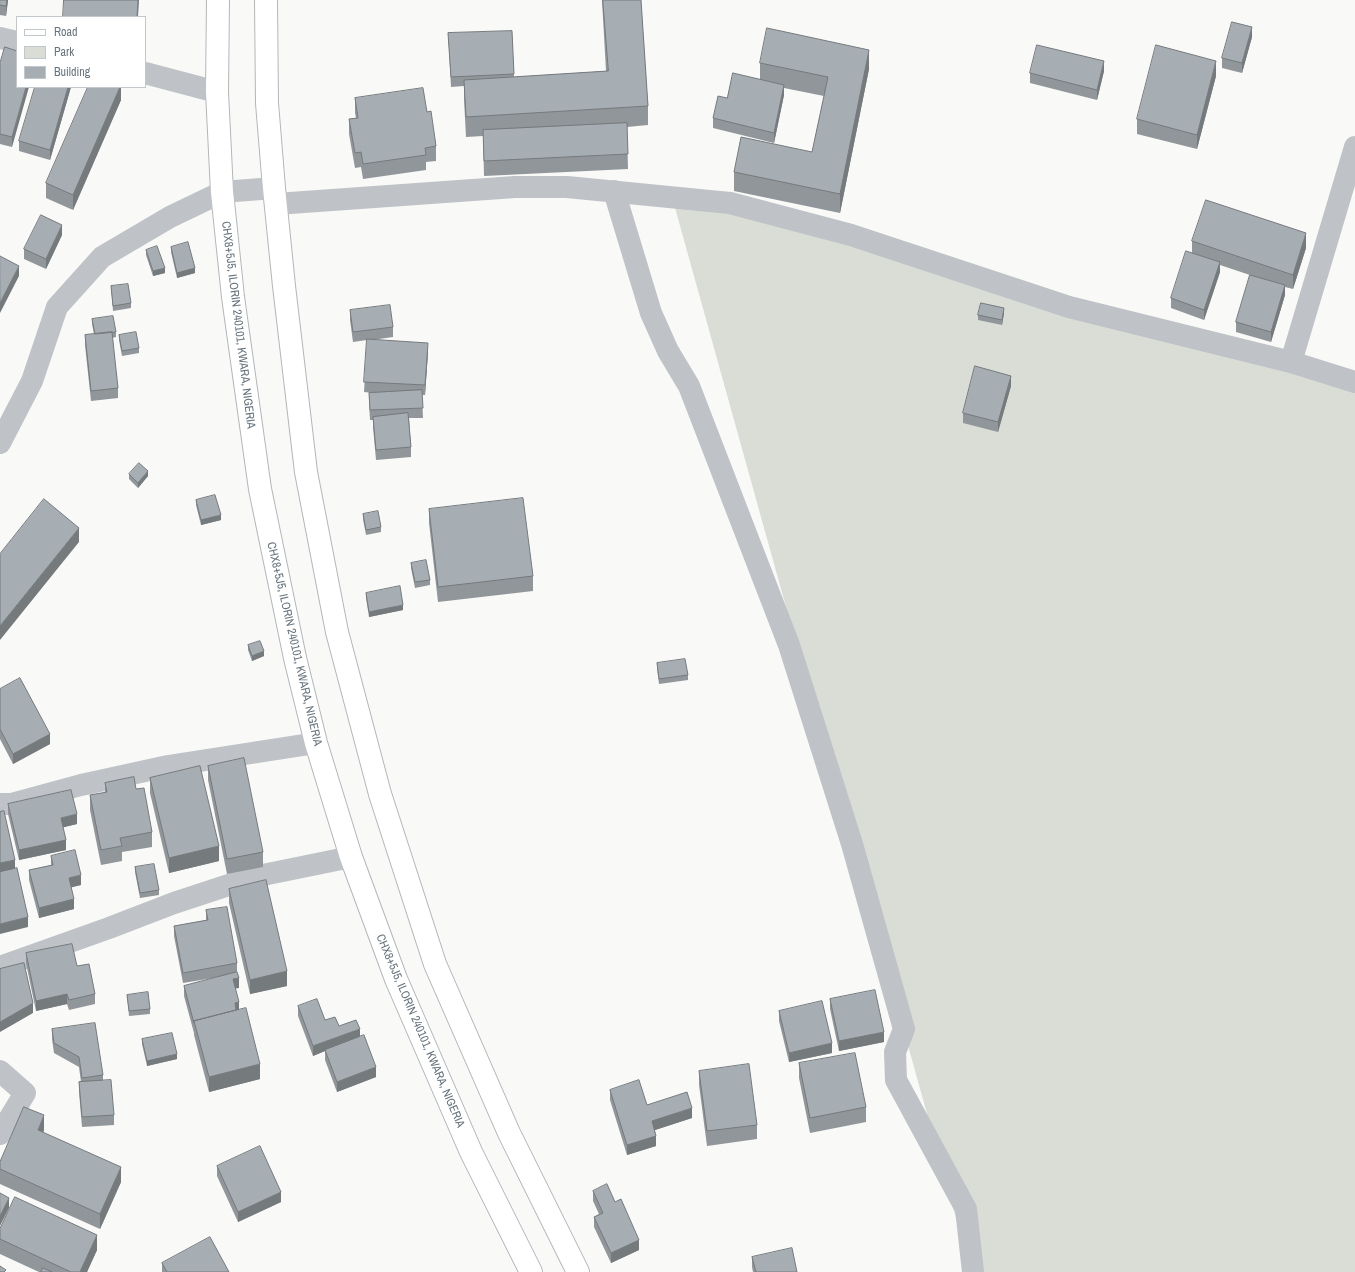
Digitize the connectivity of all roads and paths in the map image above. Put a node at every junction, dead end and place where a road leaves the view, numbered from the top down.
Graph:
1 (218, 0) edge
2 (266, 0) edge
3 (0, 38) edge
4 (16, 42) edge
5 (146, 73) edge
6 (217, 92) junction
7 (1355, 147) edge
8 (614, 191) junction
9 (222, 192) junction
10 (275, 196) junction
11 (1291, 362) junction
12 (1355, 382) edge
13 (0, 443) edge
14 (316, 742) junction
15 (0, 804) edge
16 (351, 857) junction
17 (0, 967) edge
18 (0, 1071) edge
19 (0, 1134) edge
20 (531, 1272) edge
21 (578, 1272) edge
22 (973, 1272) edge

1 - 6 main road, CHX8+5J5, ILORIN 240101, KWARA, NIGERIA
2 - 10 main road
3 - 4 street
5 - 6 street
6 - 9 main road, CHX8+5J5, ILORIN 240101, KWARA, NIGERIA
7 - 11 street
8 - 10 street
8 - 11 street
8 - 22 street
9 - 10 street
9 - 13 street
9 - 14 main road, CHX8+5J5, ILORIN 240101, KWARA, NIGERIA
10 - 21 main road
11 - 12 street
14 - 15 street
14 - 16 main road, CHX8+5J5, ILORIN 240101, KWARA, NIGERIA
16 - 17 street
16 - 20 main road, CHX8+5J5, ILORIN 240101, KWARA, NIGERIA
18 - 19 street

